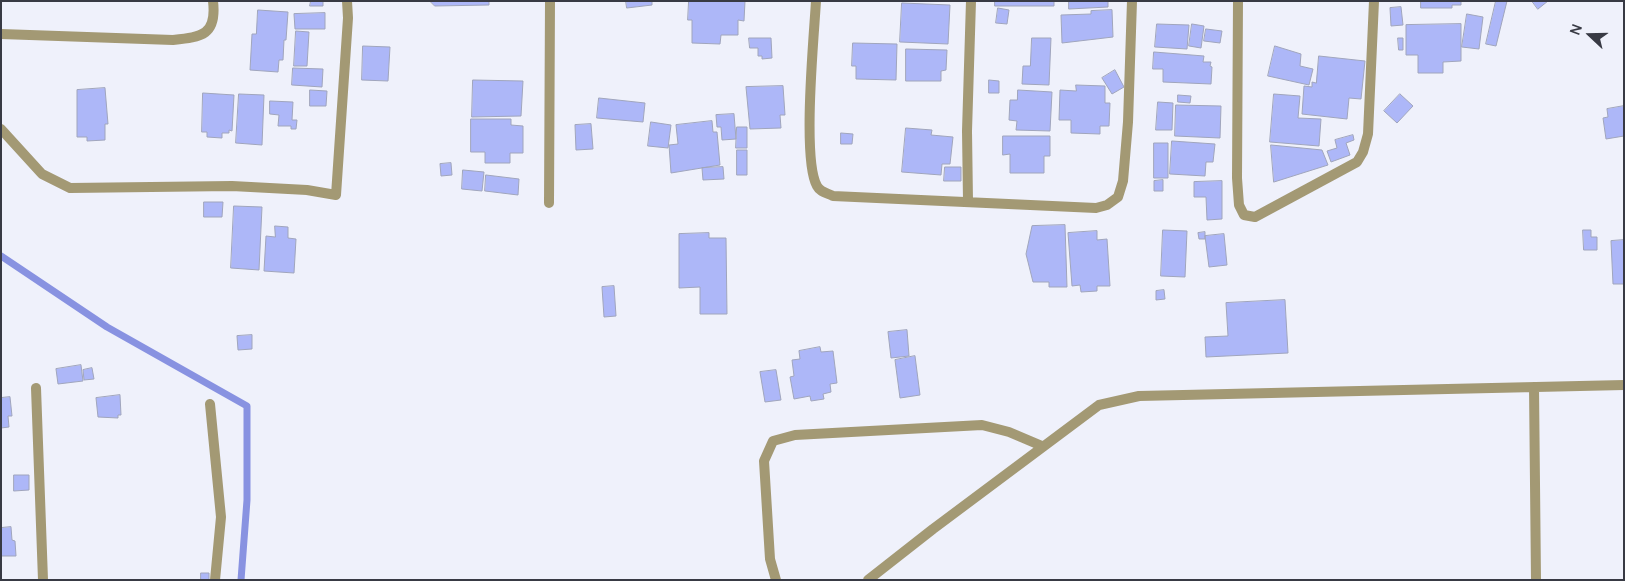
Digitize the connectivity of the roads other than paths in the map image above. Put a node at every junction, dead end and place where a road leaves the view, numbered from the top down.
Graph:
1 (212, 1) edge
2 (347, 1) edge
3 (550, 1) edge
4 (816, 1) edge
5 (972, 1) edge
6 (1132, 1) edge
7 (1238, 1) edge
8 (1374, 1) edge
9 (1, 34) edge
10 (1, 129) edge
11 (968, 200) junction
12 (549, 203) dead end
13 (1624, 385) edge
14 (1534, 387) junction
15 (36, 388) dead end
16 (210, 404) dead end
17 (1042, 446) junction
18 (43, 580) edge
19 (215, 580) edge
20 (776, 580) edge
21 (868, 580) edge
22 (1536, 580) edge

1 - 9 street
2 - 10 street
3 - 12 street
4 - 11 street
5 - 11 street
6 - 11 street
7 - 8 street
13 - 14 street
14 - 17 street
14 - 22 street
15 - 18 street
16 - 19 street
17 - 20 street
17 - 21 street

